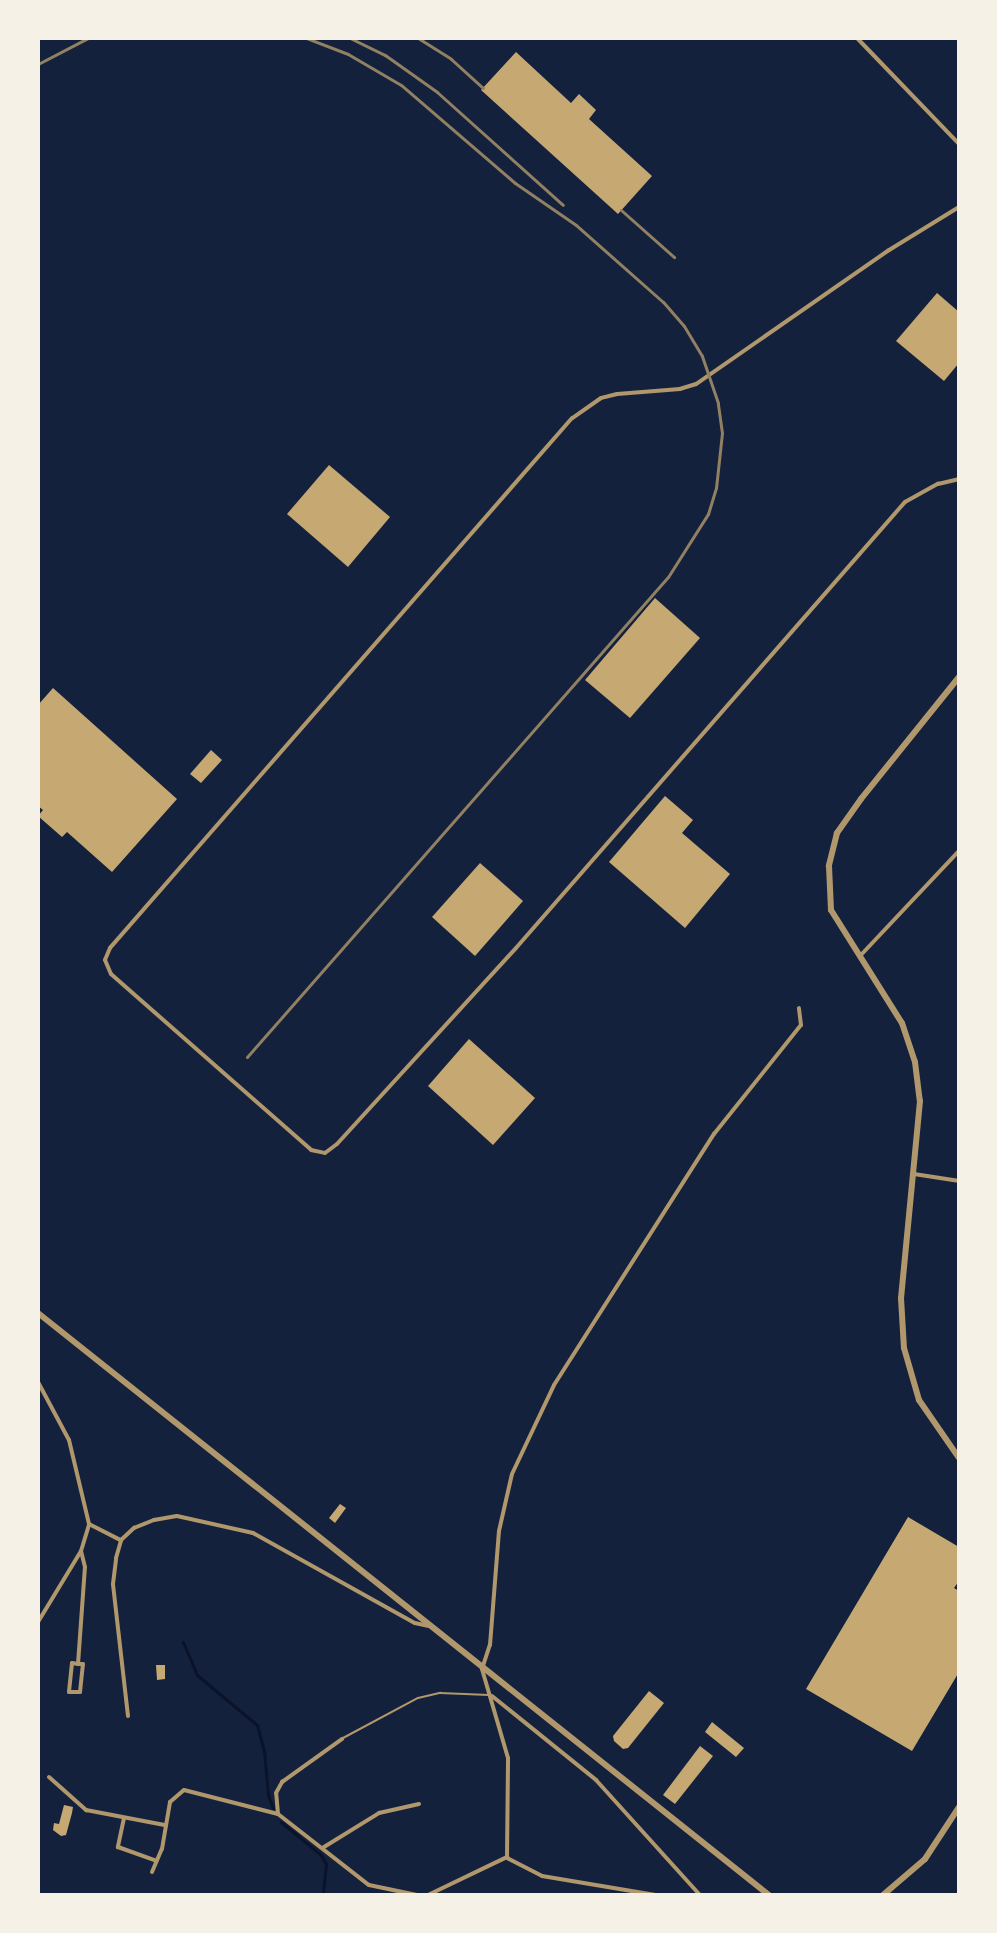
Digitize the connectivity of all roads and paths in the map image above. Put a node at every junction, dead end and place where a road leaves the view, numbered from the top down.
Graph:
1 (857, 38) edge
2 (959, 144) edge
3 (959, 207) edge
4 (959, 479) edge
5 (959, 677) edge
6 (959, 851) edge
7 (858, 957) junction
8 (799, 1008) dead end
9 (914, 1174) junction
10 (959, 1181) edge
11 (38, 1313) edge
12 (38, 1382) edge
13 (959, 1458) edge
14 (89, 1524) junction
15 (121, 1540) junction
16 (81, 1551) junction
17 (38, 1622) edge
18 (428, 1626) junction
19 (78, 1664) junction
20 (482, 1669) junction
21 (492, 1696) junction
22 (128, 1716) dead end
23 (342, 1739) joint
24 (49, 1777) dead end
25 (419, 1804) dead end
26 (959, 1807) edge
27 (278, 1814) junction
28 (124, 1818) junction
29 (165, 1825) junction
30 (324, 1847) junction
31 (507, 1857) junction
32 (157, 1861) junction
33 (152, 1872) dead end
34 (417, 1895) edge
35 (428, 1895) edge
36 (655, 1895) edge
37 (700, 1895) edge
38 (769, 1895) edge
39 (883, 1895) edge

1 - 2 street
3 - 4 street
5 - 7 street
6 - 7 street
7 - 9 street
8 - 20 street
9 - 10 street
9 - 13 street
11 - 18 street
12 - 14 street
14 - 15 street
14 - 16 street
15 - 18 street
15 - 22 street
16 - 17 street
16 - 19 street
18 - 20 street
19 - 19 street
20 - 21 street
20 - 38 street
21 - 23 lane
21 - 31 street
21 - 37 street
23 - 27 street
24 - 28 street
25 - 30 street
26 - 39 street
27 - 29 street
27 - 30 street
28 - 29 street
28 - 32 street
29 - 32 street
30 - 34 street
31 - 35 street
31 - 36 street
32 - 33 street

